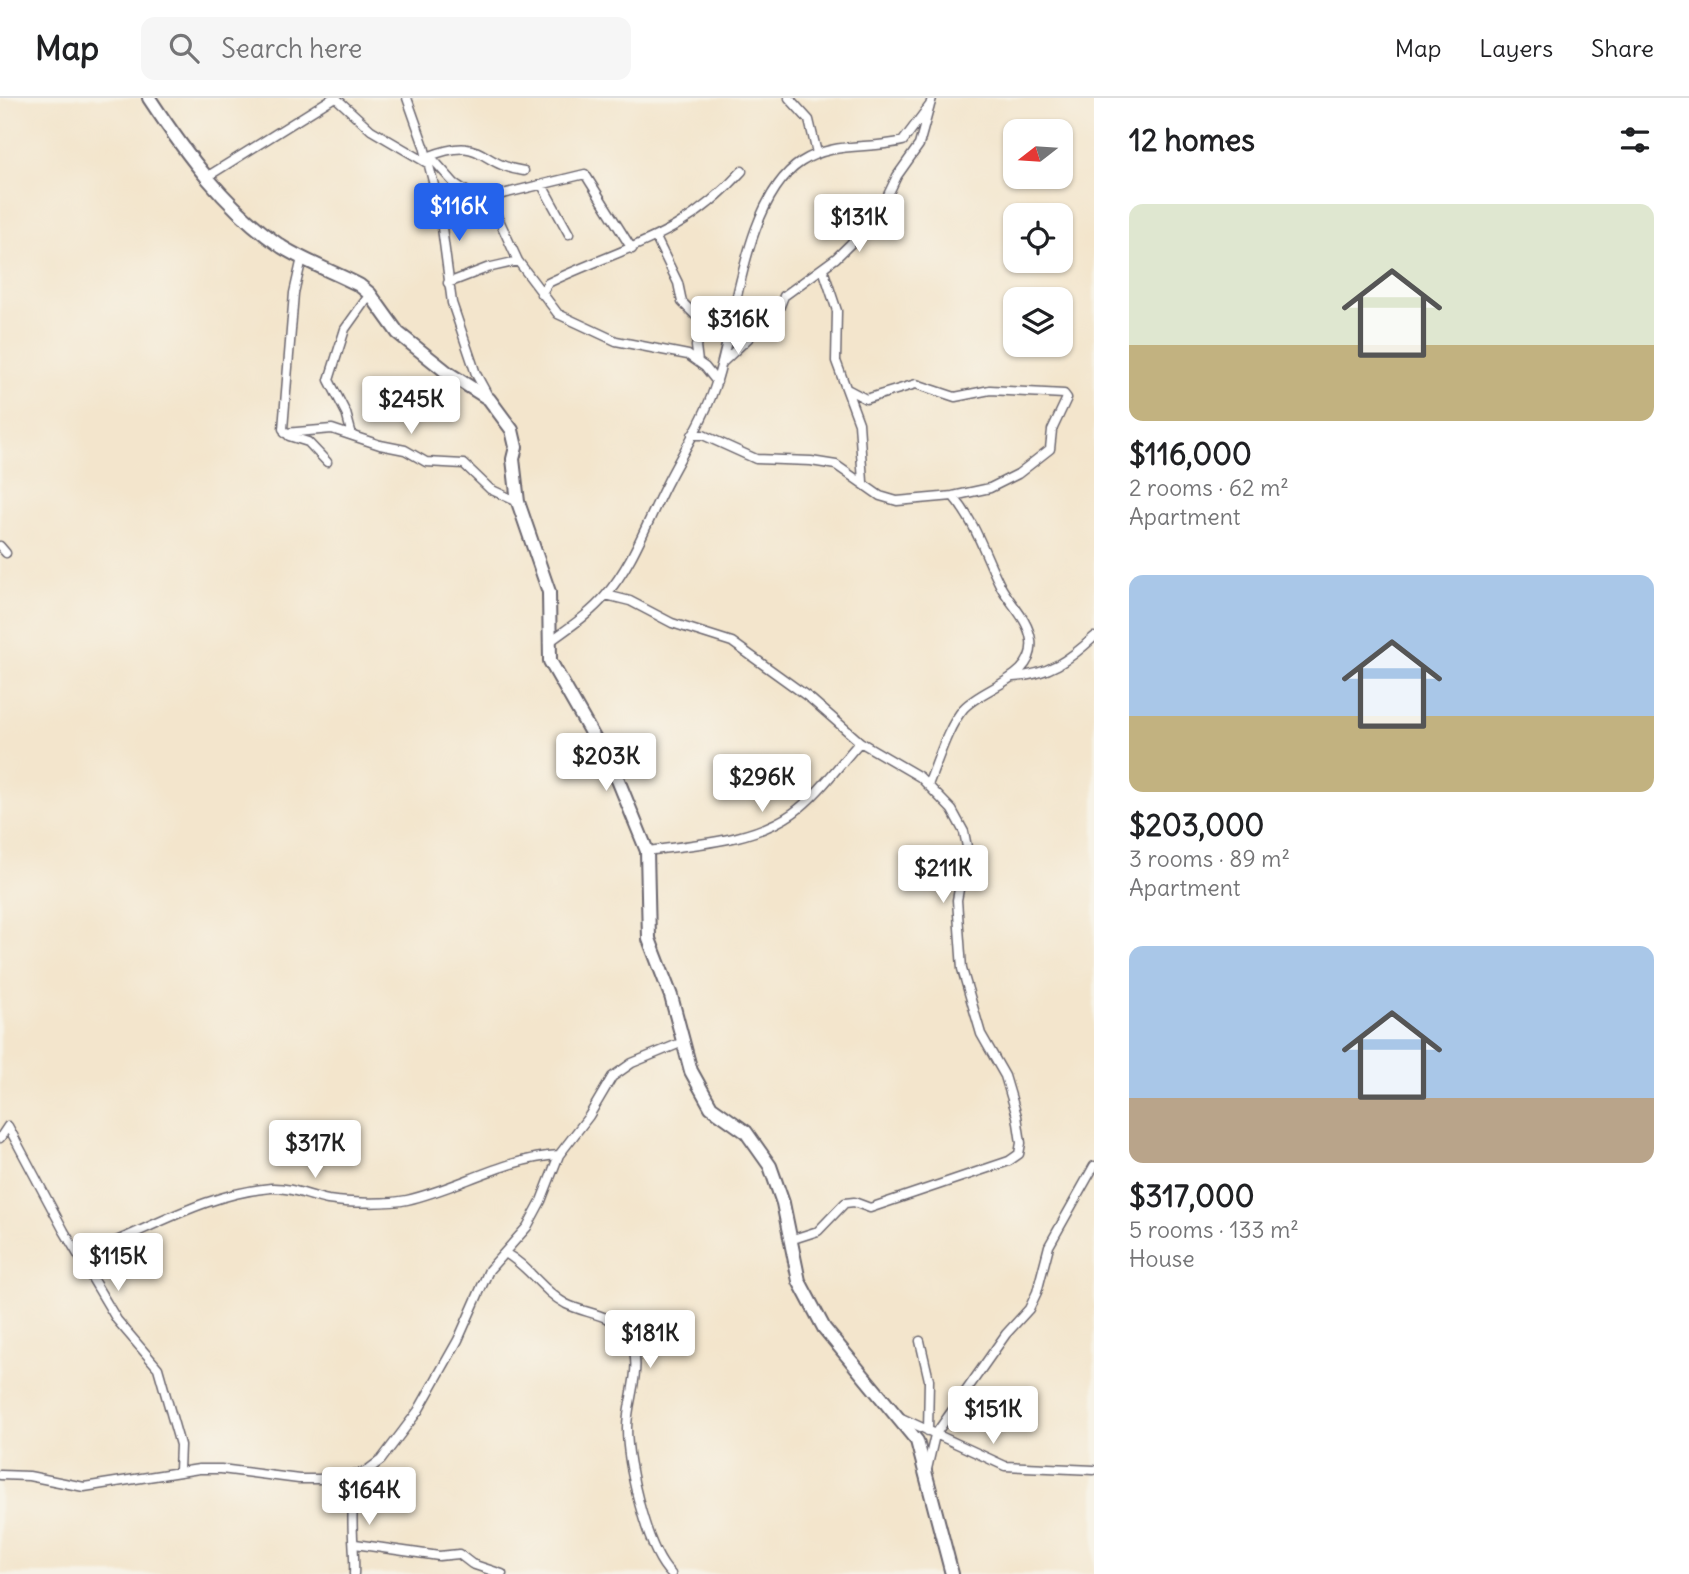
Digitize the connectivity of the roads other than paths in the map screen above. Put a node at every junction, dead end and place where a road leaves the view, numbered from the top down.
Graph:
1 (149, 98) edge
2 (334, 98) edge
3 (407, 98) edge
4 (789, 98) edge
5 (931, 102) edge
6 (817, 153) junction
7 (429, 159) junction
8 (742, 170) dead end
9 (524, 171) dead end
10 (205, 178) junction
11 (542, 185) junction
12 (485, 201) junction
13 (443, 224) junction
14 (569, 234) dead end
15 (656, 238) junction
16 (632, 249) junction
17 (302, 258) junction
18 (518, 261) junction
19 (823, 269) junction
20 (448, 283) junction
21 (370, 294) junction
22 (541, 294) junction
23 (698, 362) junction
24 (722, 363) junction
25 (717, 382) junction
26 (849, 390) junction
27 (489, 399) junction
28 (285, 433) junction
29 (692, 435) junction
30 (352, 436) junction
31 (327, 462) dead end
32 (863, 482) junction
33 (953, 496) junction
34 (519, 502) junction
35 (607, 595) junction
36 (1094, 637) edge
37 (548, 643) junction
38 (1013, 677) junction
39 (860, 742) junction
40 (928, 785) junction
41 (647, 850) junction
42 (684, 1042) junction
43 (0, 1138) edge
44 (559, 1155) junction
45 (1094, 1166) edge
46 (790, 1240) junction
47 (505, 1253) junction
48 (81, 1255) junction
49 (920, 1341) dead end
50 (899, 1417) junction
51 (931, 1433) junction
52 (180, 1470) junction
53 (1094, 1470) edge
54 (927, 1471) junction
55 (365, 1472) junction
56 (0, 1475) edge
57 (355, 1544) junction
58 (354, 1574) edge
59 (502, 1574) edge
60 (671, 1574) edge
61 (952, 1574) edge

1 - 10 street
2 - 7 street
2 - 10 street
3 - 7 street
4 - 6 street
5 - 6 street
5 - 19 street
6 - 24 street
7 - 9 street
7 - 12 street
7 - 13 street
8 - 15 street
10 - 17 street
11 - 12 street
11 - 14 street
11 - 16 street
12 - 13 street
12 - 18 street
13 - 20 street
15 - 16 street
15 - 23 street
16 - 22 street
17 - 21 street
17 - 28 street
18 - 20 street
18 - 22 street
19 - 24 street
19 - 26 street
20 - 27 street
21 - 27 street
21 - 30 street
22 - 23 street
23 - 25 street
24 - 25 street
25 - 29 street
26 - 32 street
26 - 33 street
27 - 34 street
28 - 30 street
28 - 31 street
29 - 32 street
29 - 35 street
30 - 34 street
32 - 33 street
33 - 38 street
34 - 37 street
35 - 37 street
35 - 39 street
36 - 38 street
37 - 41 street
38 - 40 street
39 - 40 street
39 - 41 street
40 - 46 street
41 - 42 street
42 - 44 street
42 - 46 street
43 - 48 street
44 - 47 street
44 - 48 street
45 - 51 street
46 - 50 street
47 - 55 street
47 - 60 street
48 - 52 street
49 - 51 street
50 - 51 street
50 - 54 street
51 - 53 street
51 - 54 street
52 - 55 street
52 - 56 street
54 - 61 street
55 - 57 street
57 - 58 street
57 - 59 street

